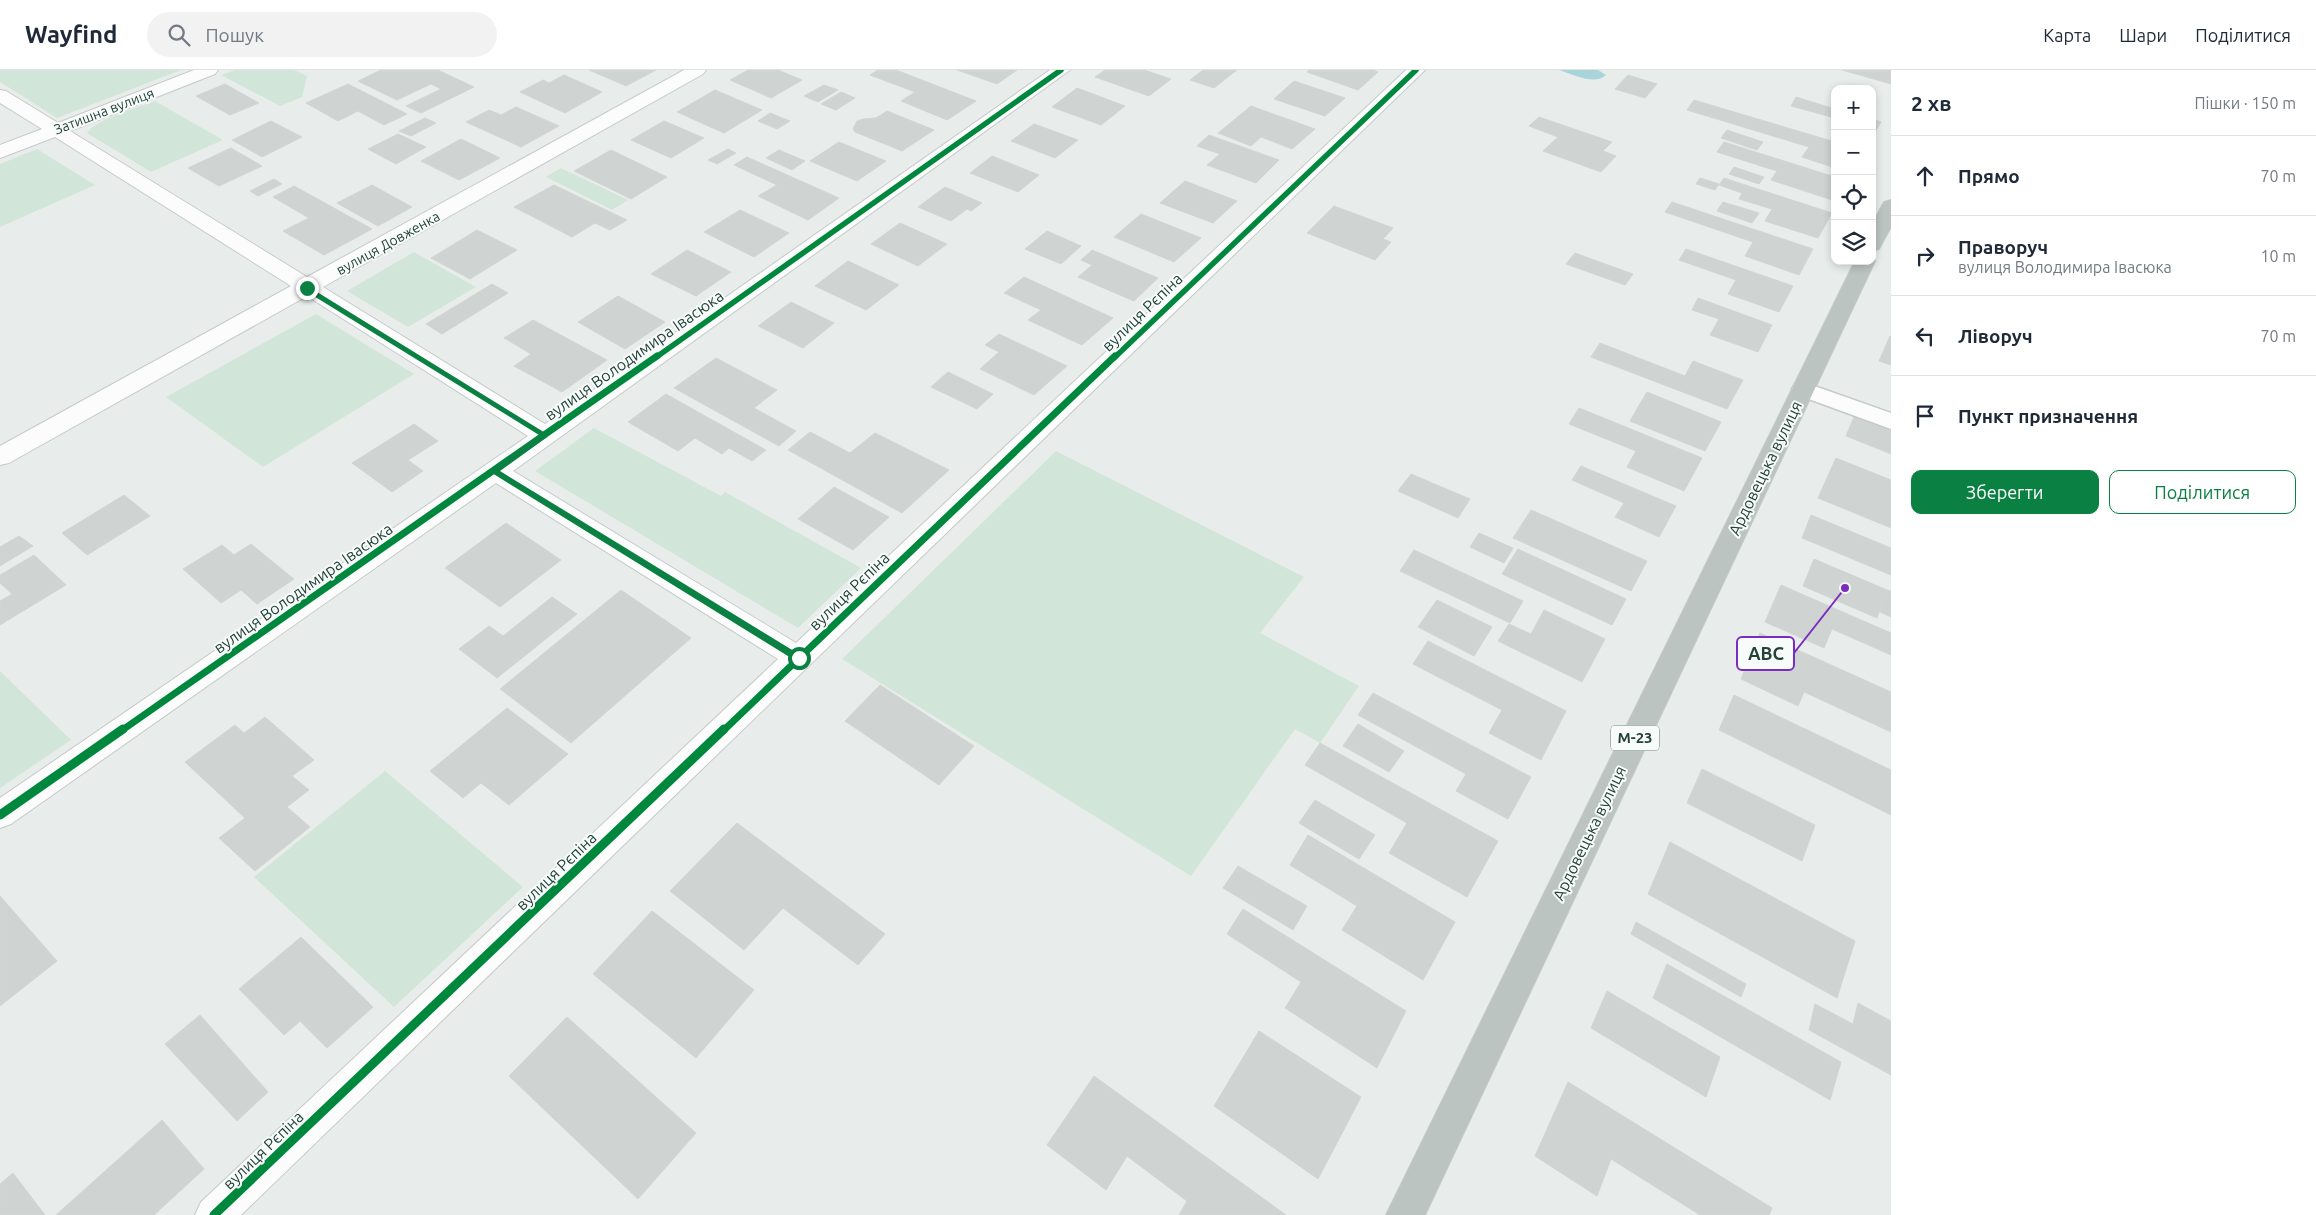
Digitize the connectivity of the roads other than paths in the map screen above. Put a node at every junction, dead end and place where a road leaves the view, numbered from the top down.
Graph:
1 (209, 70) edge
2 (696, 70) edge
3 (1061, 70) edge
4 (1416, 70) edge
5 (0, 95) edge
6 (57, 129) junction
7 (0, 152) edge
8 (1891, 206) edge
9 (1876, 237) edge
10 (1863, 265) edge
11 (307, 288) junction
12 (1803, 389) junction
13 (1891, 421) edge
14 (544, 435) junction
15 (0, 457) edge
16 (495, 471) junction
17 (799, 658) junction
18 (0, 815) edge
19 (214, 1215) edge
20 (1405, 1215) edge

1 - 6 street, Затишна вулиця
2 - 11 street, вулиця Довженка
3 - 14 street, вулиця Володимира Івасюка
4 - 17 street, вулиця Рєпіна
5 - 6 street
6 - 7 street, Затишна вулиця
6 - 11 street
8 - 9 highway
10 - 12 highway, Ардовецька вулиця / М-23
11 - 14 street
11 - 15 street, вулиця Довженка
12 - 13 lane
12 - 20 highway, Ардовецька вулиця / М-23
14 - 16 street, вулиця Володимира Івасюка
16 - 17 street
16 - 18 street, вулиця Володимира Івасюка
17 - 19 street, вулиця Рєпіна

